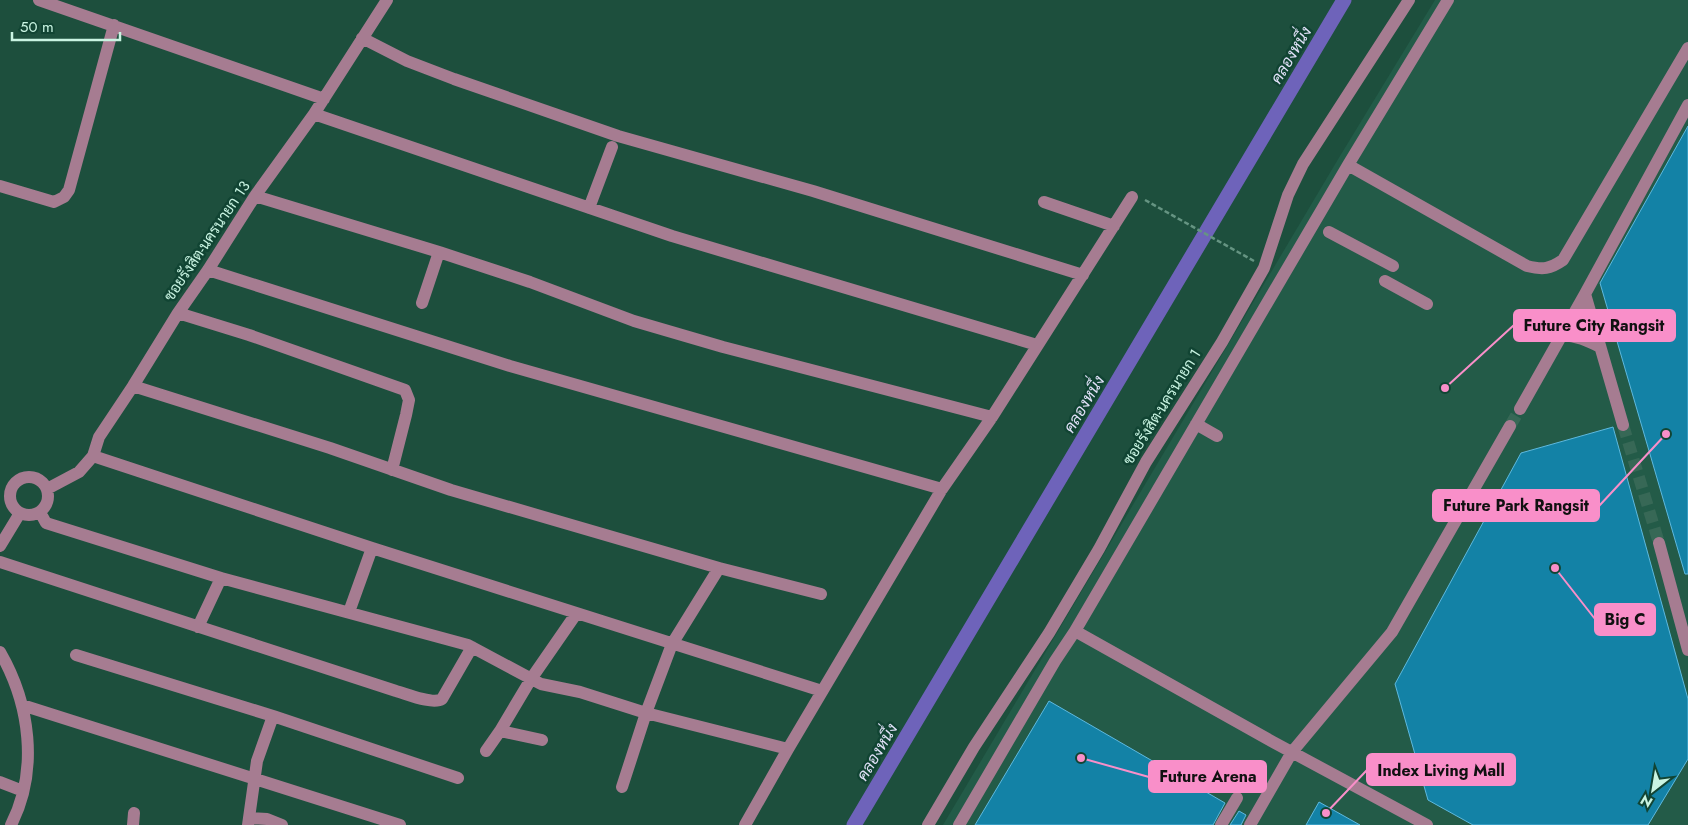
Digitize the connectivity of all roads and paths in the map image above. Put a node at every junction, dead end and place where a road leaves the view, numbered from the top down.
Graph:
1 (39, 0) edge
2 (387, 0) edge
3 (1408, 0) edge
4 (1448, 0) edge
5 (62, 3) edge
6 (114, 25) junction
7 (362, 38) junction
8 (1688, 48) edge
9 (324, 99) junction
10 (1688, 105) edge
11 (314, 114) junction
12 (612, 147) dead end
13 (1348, 165) junction
14 (0, 186) edge
15 (255, 196) junction
16 (1132, 197) dead end
17 (1148, 200) dead end
18 (1044, 202) dead end
19 (589, 208) junction
20 (1114, 226) junction
21 (1330, 232) dead end
22 (439, 252) junction
23 (1251, 259) dead end
24 (1393, 266) dead end
25 (208, 270) junction
26 (1084, 275) junction
27 (1385, 281) dead end
28 (1585, 294) junction
29 (422, 303) dead end
30 (1427, 304) dead end
31 (178, 313) junction
32 (1562, 335) junction
33 (1037, 345) junction
34 (1600, 347) junction
35 (133, 386) junction
36 (1520, 409) tunnel mouth
37 (992, 417) junction
38 (1196, 424) junction
39 (1623, 425) tunnel mouth
40 (1510, 426) tunnel mouth
41 (1217, 436) dead end
42 (93, 456) junction
43 (392, 470) junction
44 (47, 489) junction
45 (942, 489) junction
46 (40, 512) junction
47 (20, 513) junction
48 (1659, 543) tunnel mouth
49 (0, 546) edge
50 (372, 548) junction
51 (0, 562) edge
52 (719, 568) junction
53 (221, 578) junction
54 (821, 594) dead end
55 (349, 612) junction
56 (576, 614) junction
57 (198, 628) junction
58 (1075, 631) junction
59 (672, 644) junction
60 (472, 647) junction
61 (1688, 650) edge
62 (0, 652) edge
63 (76, 655) dead end
64 (531, 679) junction
65 (822, 691) junction
66 (22, 705) junction
67 (646, 712) junction
68 (273, 716) junction
69 (500, 731) junction
70 (542, 740) dead end
71 (788, 749) junction
72 (486, 750) dead end
73 (1292, 752) junction
74 (254, 778) junction
75 (458, 778) dead end
76 (0, 782) edge
77 (622, 787) dead end
78 (23, 790) junction
79 (1237, 798) dead end
80 (248, 821) edge
81 (10, 825) edge
82 (282, 825) edge
83 (400, 825) edge
84 (745, 825) edge
85 (928, 825) edge
86 (959, 825) edge
87 (1221, 825) edge
88 (1250, 825) edge
89 (1426, 825) edge

1 - 5 street
2 - 7 street, ซอยรังสิต-นครนายก 13
3 - 85 street, ซอยรังสิต-นครนายก 1
4 - 13 street
5 - 6 street
6 - 9 street
6 - 14 street
7 - 9 street, ซอยรังสิต-นครนายก 13
7 - 26 street
8 - 13 street
9 - 11 street, ซอยรังสิต-นครนายก 13
10 - 28 street
11 - 15 street, ซอยรังสิต-นครนายก 13
11 - 19 street
12 - 19 street
13 - 38 street
15 - 22 street
15 - 25 street, ซอยรังสิต-นครนายก 13
16 - 20 street
17 - 23 path
18 - 20 street
19 - 33 street
20 - 26 street
21 - 24 street
22 - 29 street
22 - 37 street
25 - 31 street, ซอยรังสิต-นครนายก 13
25 - 45 street
26 - 33 street
27 - 30 street
28 - 32 street
28 - 34 street
31 - 35 street, ซอยรังสิต-นครนายก 13
31 - 43 street
32 - 34 street
32 - 36 street
33 - 37 street
34 - 39 street
35 - 42 street, ซอยรังสิต-นครนายก 13
35 - 43 street
37 - 45 street
38 - 41 street
38 - 58 street
40 - 73 street
42 - 44 street, ซอยรังสิต-นครนายก 13
42 - 50 street
43 - 52 street
44 - 46 street
44 - 47 street
45 - 65 street
46 - 47 street
46 - 53 street
47 - 49 street
48 - 61 street
50 - 55 street
50 - 56 street
51 - 57 street
52 - 54 street
52 - 59 street
53 - 55 street
53 - 57 street
55 - 60 street
56 - 59 street
56 - 64 street
57 - 60 street
58 - 73 street
58 - 86 street
59 - 65 street
59 - 67 street
60 - 64 street
62 - 66 street
63 - 68 street
64 - 67 street
64 - 69 street
65 - 71 street
66 - 74 street
66 - 78 street
67 - 71 street
67 - 77 street
68 - 74 street
68 - 75 street
69 - 70 street
69 - 72 street
71 - 84 street
73 - 88 street
73 - 89 street
74 - 80 street
74 - 83 street
76 - 78 street
78 - 81 street
79 - 87 street
80 - 82 street

